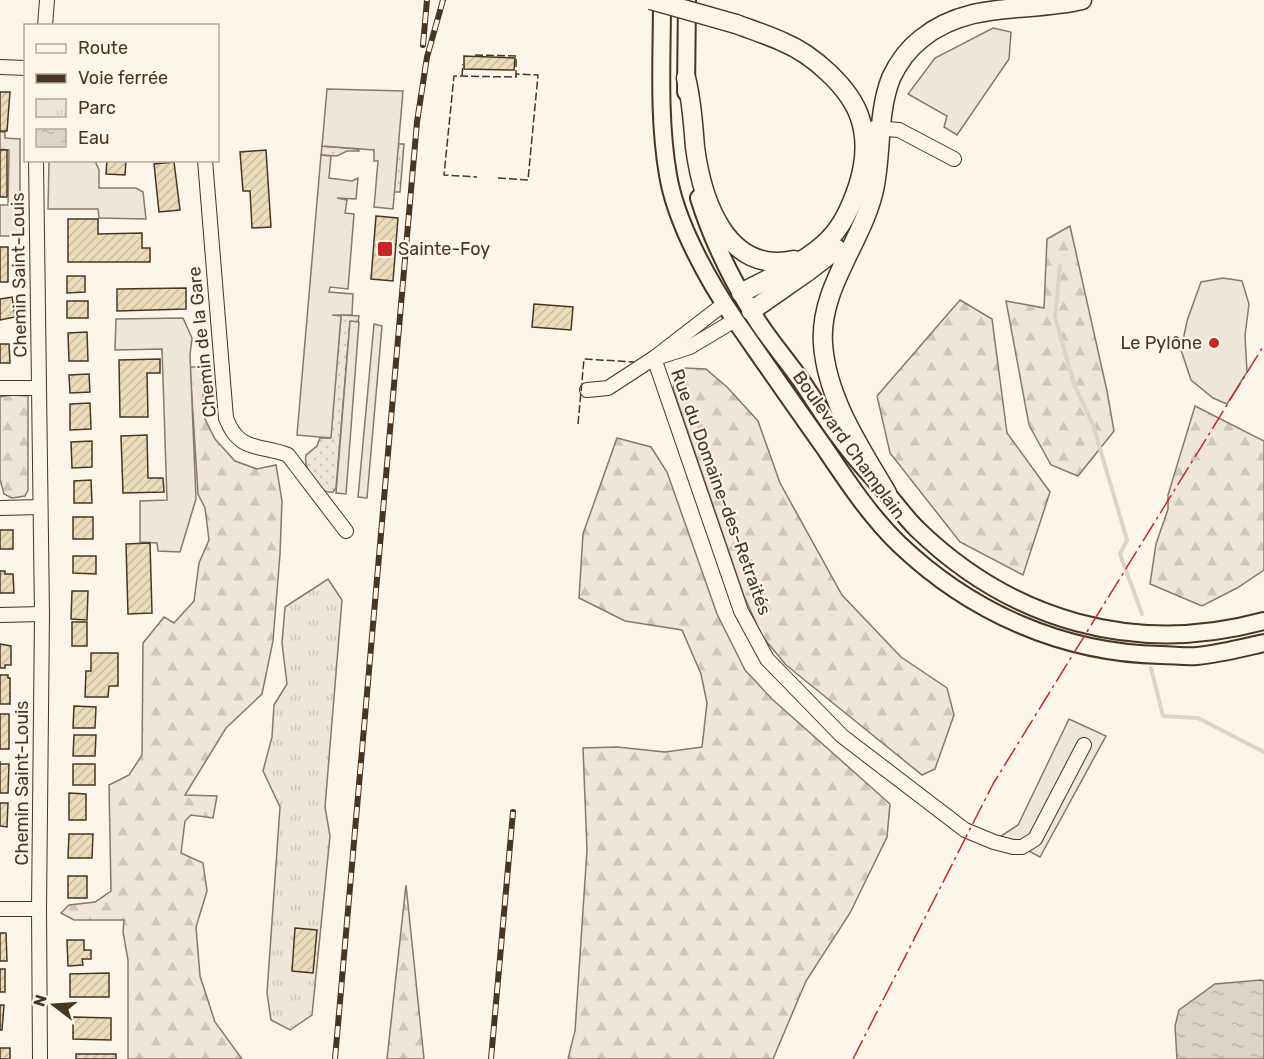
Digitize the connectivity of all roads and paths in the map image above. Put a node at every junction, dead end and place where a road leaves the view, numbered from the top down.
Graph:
1 (651, 0) edge
2 (662, 0) edge
3 (687, 0) edge
4 (1082, 0) edge
5 (0, 67) edge
6 (24, 68) edge
7 (686, 78) junction
8 (881, 127) junction
9 (862, 128) junction
10 (954, 159) dead end
11 (36, 162) edge
12 (205, 162) edge
13 (867, 208) junction
14 (802, 259) junction
15 (741, 293) junction
16 (724, 304) junction
17 (743, 315) junction
18 (654, 358) junction
19 (0, 388) edge
20 (38, 388) junction
21 (587, 390) dead end
22 (887, 493) junction
23 (40, 507) junction
24 (0, 508) edge
25 (346, 531) dead end
26 (42, 614) junction
27 (0, 615) edge
28 (1264, 621) edge
29 (1264, 643) edge
30 (1084, 745) dead end
31 (0, 909) edge
32 (39, 909) junction
33 (40, 1059) edge

1 - 9 highway, bridge
2 - 16 main road, Boulevard Champlain
3 - 7 main road, Boulevard Champlain
4 - 8 highway
5 - 6 street
7 - 14 highway
7 - 15 main road, Boulevard Champlain
8 - 9 street
8 - 10 street
8 - 13 highway
9 - 14 highway
11 - 20 street, Chemin Saint-Louis
12 - 25 street, Chemin de la Gare
13 - 17 highway
13 - 22 highway
14 - 15 highway
15 - 16 main road
15 - 17 main road, Boulevard Champlain
16 - 17 main road, Boulevard Champlain
16 - 18 street, Rue du Domaine-des-Retraités
17 - 18 street, Rue du Domaine-des-Retraités
17 - 22 main road, Boulevard Champlain
17 - 29 main road, Boulevard Champlain
18 - 21 street, Rue du Domaine-des-Retraités
18 - 30 street, Rue du Domaine-des-Retraités
19 - 20 street
20 - 23 street, Chemin Saint-Louis
22 - 28 main road, Boulevard Champlain
23 - 24 street
23 - 26 street, Chemin Saint-Louis
26 - 27 street
26 - 32 street, Chemin Saint-Louis
31 - 32 street
32 - 33 street, Chemin Saint-Louis

